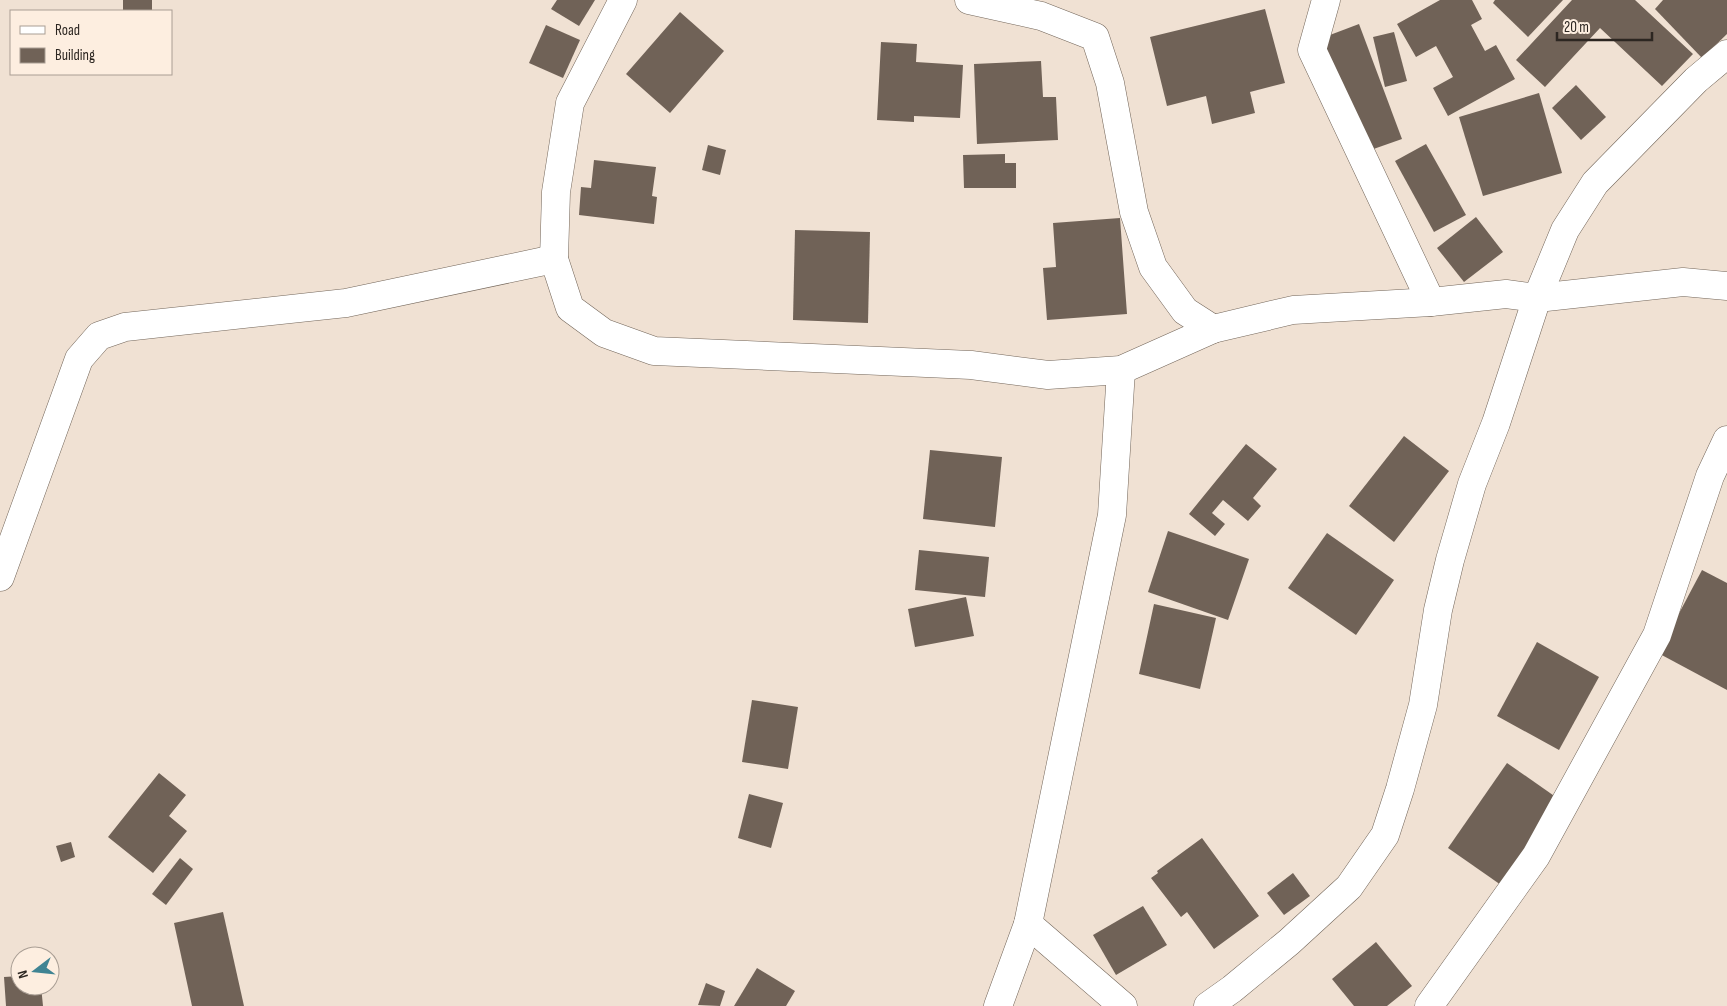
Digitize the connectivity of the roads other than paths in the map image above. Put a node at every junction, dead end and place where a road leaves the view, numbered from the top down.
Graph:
1 (623, 0) edge
2 (969, 0) edge
3 (1326, 0) edge
4 (1727, 54) edge
5 (554, 259) junction
6 (1727, 286) edge
7 (1537, 298) junction
8 (1430, 302) junction
9 (1213, 329) junction
10 (1120, 370) junction
11 (1727, 440) edge
12 (0, 577) edge
13 (1028, 924) junction
14 (998, 1006) edge
15 (1123, 1006) edge
16 (1208, 1006) edge
17 (1429, 1006) edge

1 - 5 street
2 - 9 street
3 - 8 street
4 - 7 street
5 - 10 street
5 - 12 street
6 - 7 street
7 - 8 street
7 - 16 street
8 - 9 street
9 - 10 street
10 - 13 street
11 - 17 street
13 - 14 street
13 - 15 street

